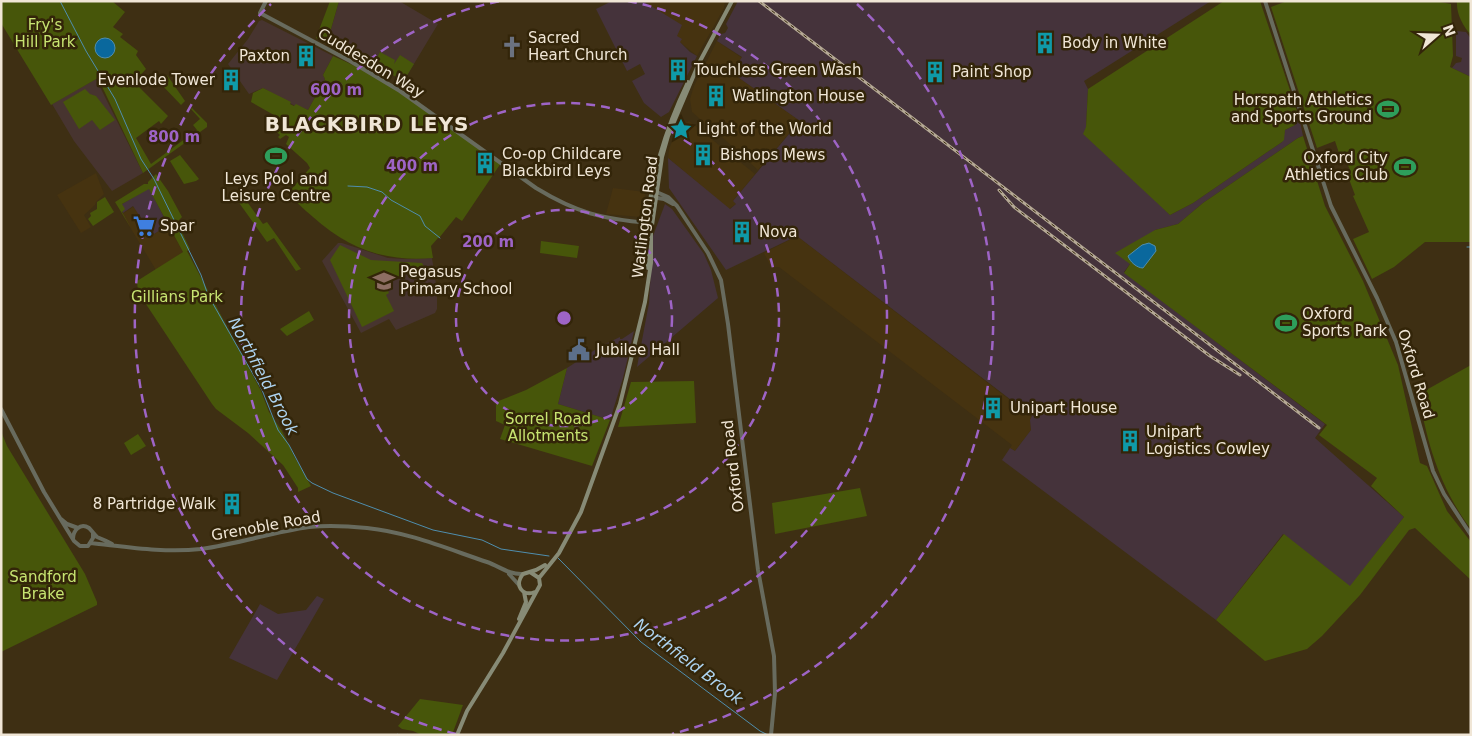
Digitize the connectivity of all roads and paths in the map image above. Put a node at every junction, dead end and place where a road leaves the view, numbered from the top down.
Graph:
1 (266, 1) edge
2 (732, 1) edge
3 (1265, 1) edge
4 (655, 191) junction
5 (651, 197) junction
6 (656, 198) junction
7 (677, 206) junction
8 (647, 223) junction
9 (652, 224) junction
10 (647, 290) junction
11 (1, 409) edge
12 (59, 517) junction
13 (78, 528) junction
14 (93, 533) junction
15 (1471, 535) edge
16 (74, 541) junction
17 (91, 543) junction
18 (113, 544) junction
19 (553, 560) junction
20 (506, 571) junction
21 (530, 572) junction
22 (523, 574) junction
23 (539, 578) junction
24 (519, 585) junction
25 (538, 590) junction
26 (524, 592) junction
27 (514, 632) junction
28 (457, 735) edge
29 (770, 735) edge

1 - 8 street, Cuddesdon Way
2 - 4 main road, Watlington Road
3 - 15 street, Oxford Road
4 - 5 main road, Watlington Road
4 - 6 main road, Watlington Road
4 - 7 street, Oxford Road
5 - 6 street
5 - 8 main road, Watlington Road
6 - 7 street
6 - 9 main road, Watlington Road
7 - 29 street, Oxford Road
8 - 9 street, Cuddesdon Way
8 - 10 main road, Watlington Road
9 - 10 main road, Watlington Road
10 - 19 main road, Watlington Road
11 - 12 street
12 - 13 street
12 - 16 street
13 - 14 street
13 - 16 street
14 - 17 street
14 - 18 street, Grenoble Road
16 - 17 street
17 - 18 street, Grenoble Road
18 - 20 street, Grenoble Road
19 - 21 main road, Watlington Road
19 - 23 main road, Watlington Road
20 - 22 street, Grenoble Road
20 - 24 street, Grenoble Road
21 - 22 main road
21 - 23 main road
22 - 24 main road
23 - 25 main road
24 - 26 main road
25 - 26 main road
25 - 27 main road
26 - 27 main road
27 - 28 main road

